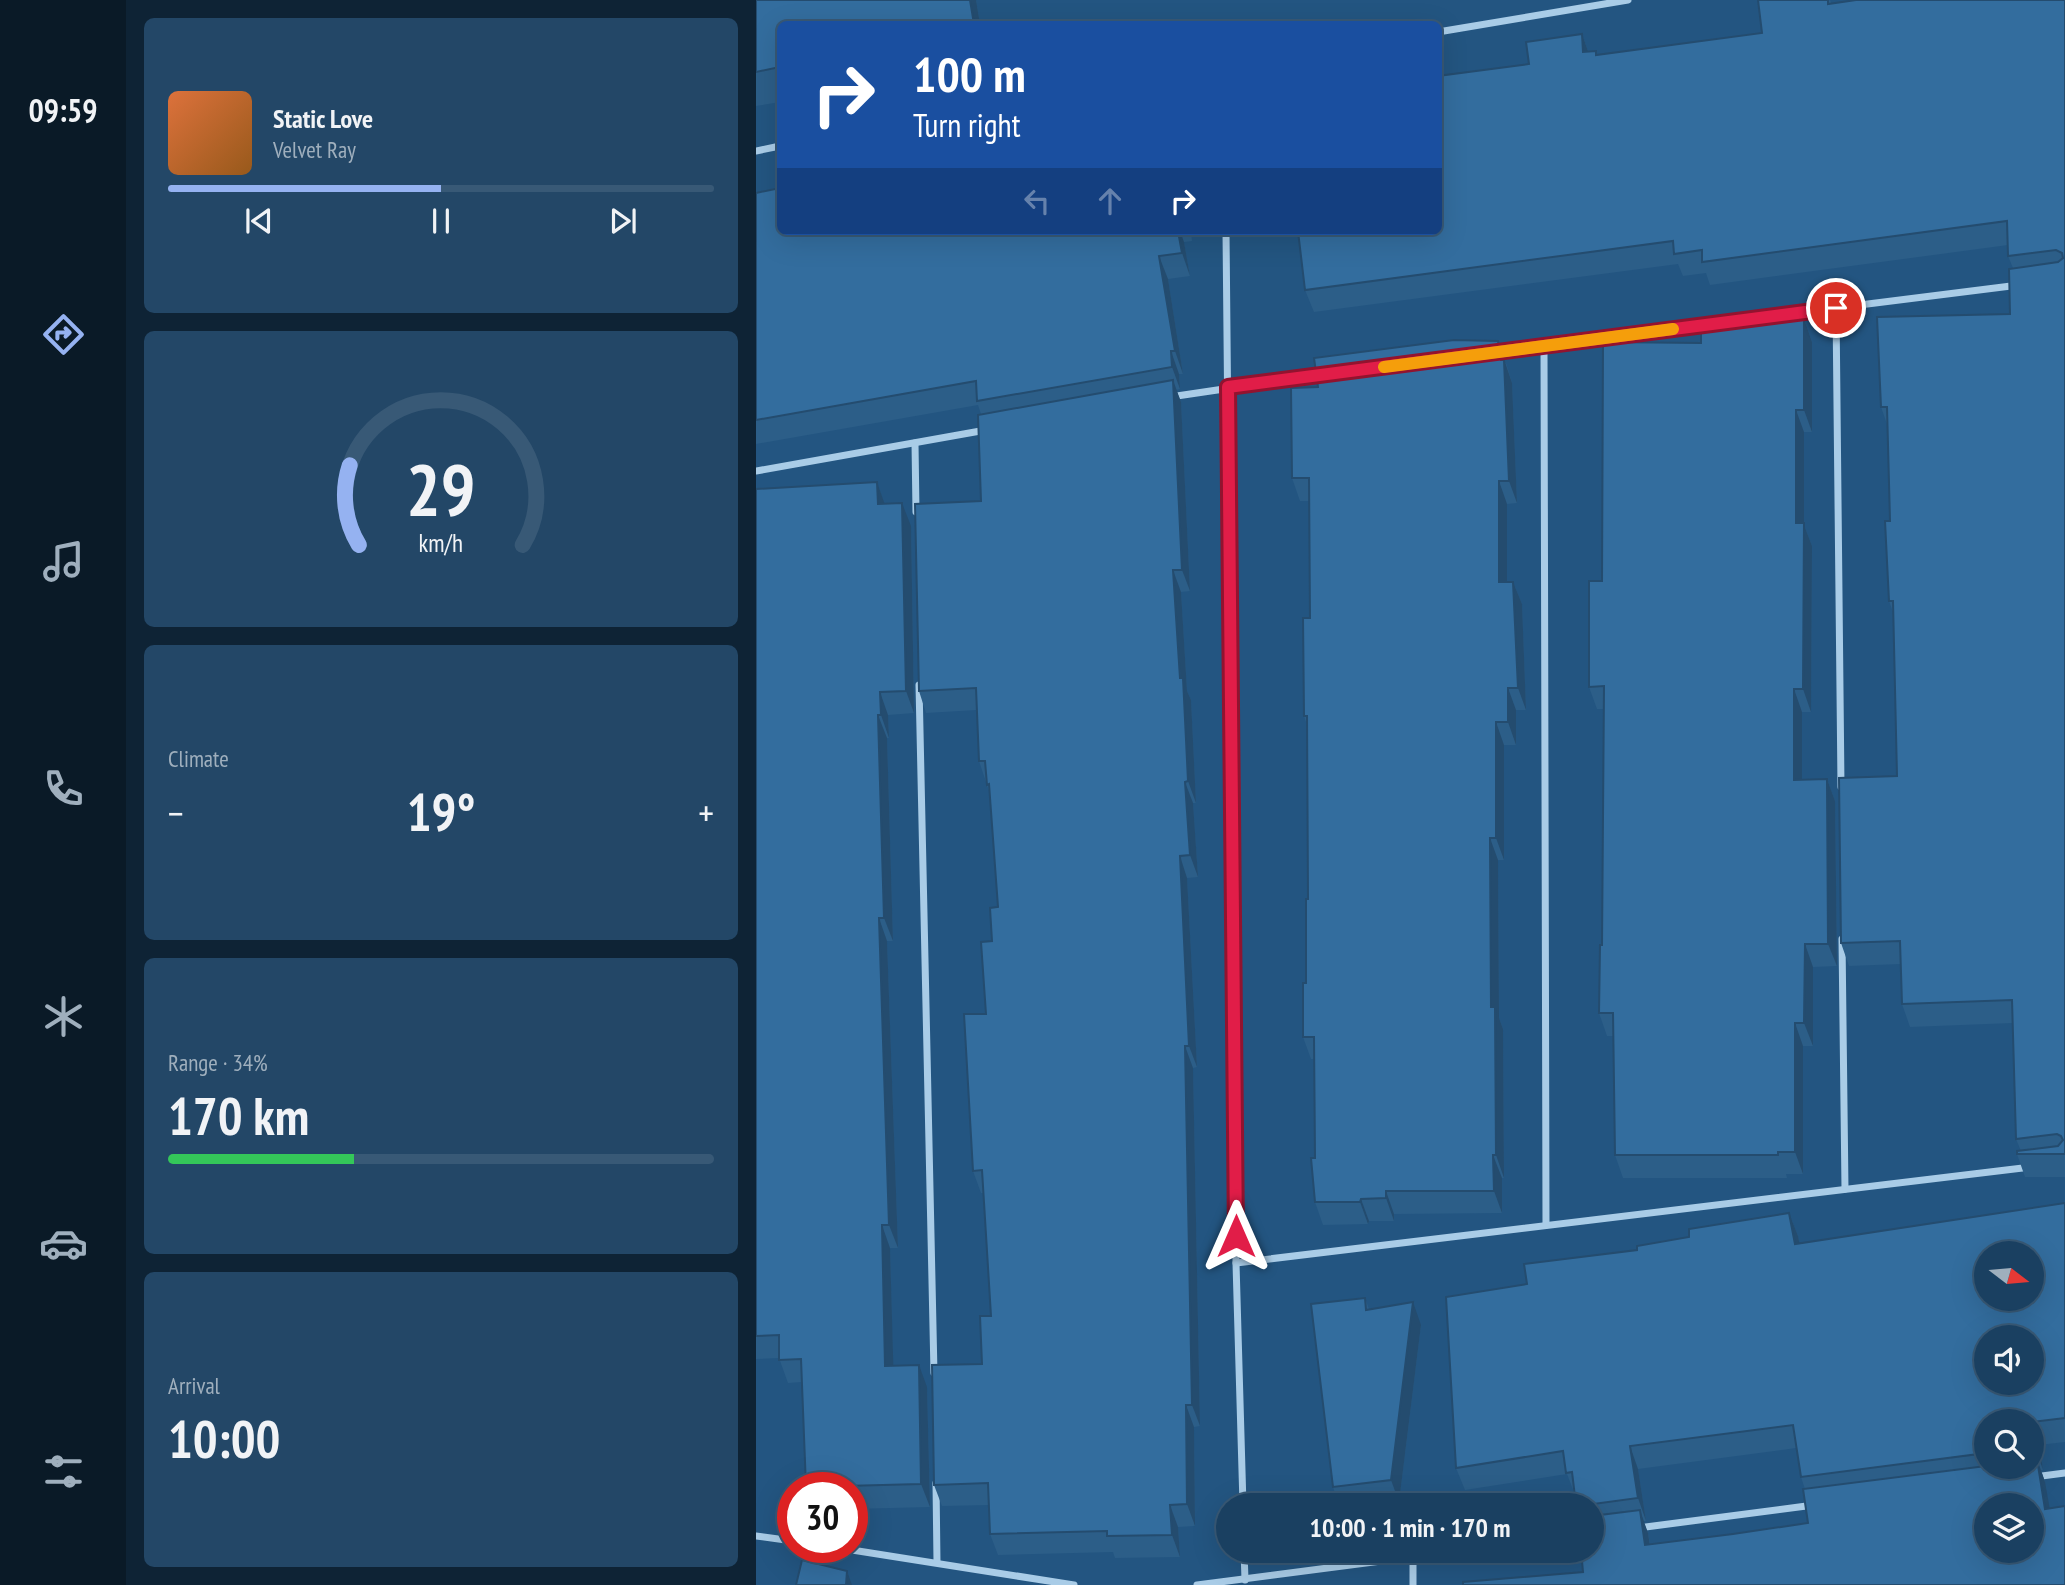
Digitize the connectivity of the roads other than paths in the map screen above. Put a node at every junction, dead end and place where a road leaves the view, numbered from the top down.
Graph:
1 (1628, 0) edge
2 (1442, 31) edge
3 (777, 147) edge
4 (756, 151) edge
5 (1226, 235) edge
6 (2025, 284) edge
7 (1836, 308) junction
8 (1544, 346) junction
9 (1489, 353) edge
10 (1338, 373) edge
11 (1228, 387) junction
12 (1160, 399) edge
13 (996, 428) edge
14 (915, 443) junction
15 (756, 471) edge
16 (916, 527) edge
17 (919, 681) edge
18 (1841, 798) edge
19 (1842, 924) edge
20 (2038, 1167) edge
21 (1845, 1189) junction
22 (1546, 1225) junction
23 (1236, 1263) junction
24 (934, 1380) edge
25 (2065, 1473) edge
26 (2044, 1476) edge
27 (936, 1478) edge
28 (1243, 1493) edge
29 (1822, 1504) edge
30 (1633, 1529) edge
31 (756, 1536) edge
32 (777, 1539) edge
33 (868, 1552) edge
34 (937, 1562) junction
35 (1244, 1563) edge
36 (1369, 1563) edge
37 (1413, 1563) edge
38 (1245, 1580) junction
39 (1074, 1585) edge
40 (1197, 1585) edge
41 (1413, 1585) edge

1 - 2 street
3 - 4 street
5 - 11 street
6 - 7 street
7 - 8 street
7 - 18 street
8 - 9 street
8 - 22 street
10 - 11 street
11 - 12 street
11 - 23 street
13 - 14 street
14 - 15 street
14 - 16 street
17 - 24 street
19 - 21 street
20 - 21 street
21 - 22 street
22 - 23 street
23 - 28 street
25 - 26 street
27 - 34 street
29 - 30 street
31 - 32 street
33 - 34 street
34 - 39 street
35 - 38 street
36 - 38 street
37 - 41 street
38 - 40 street

